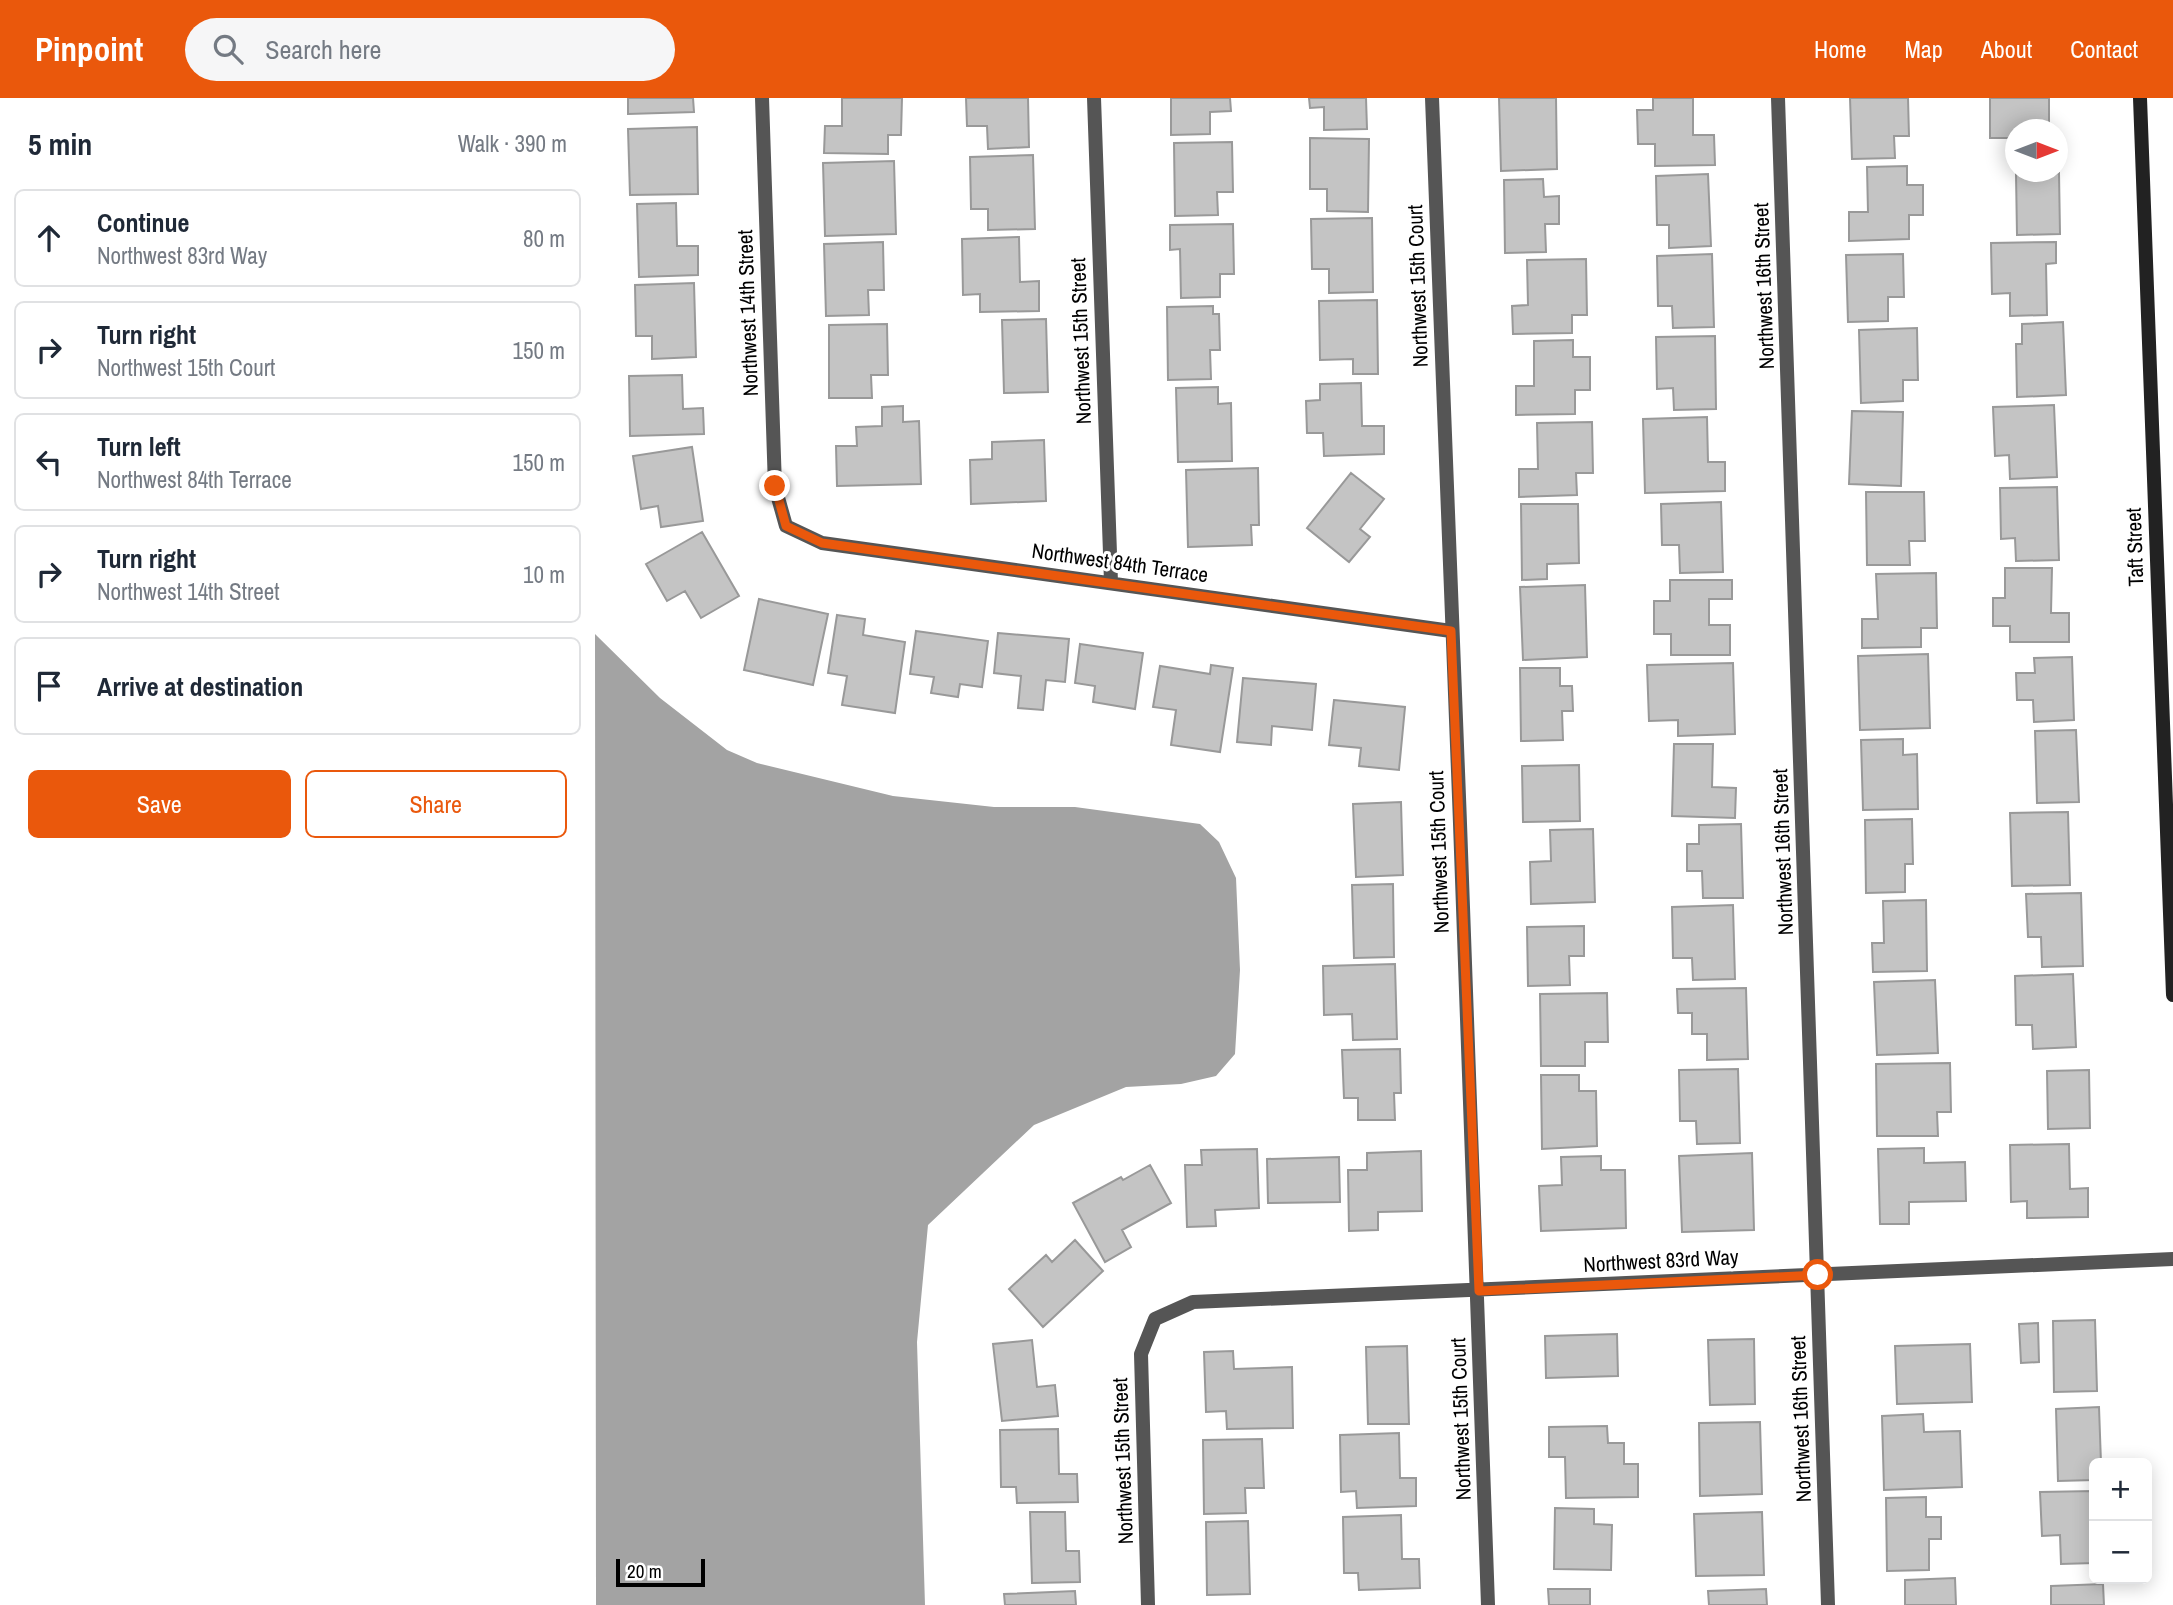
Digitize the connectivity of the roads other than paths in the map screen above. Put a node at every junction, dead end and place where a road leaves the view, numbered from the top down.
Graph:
1 (762, 98) edge
2 (1094, 98) edge
3 (1432, 98) edge
4 (1778, 98) edge
5 (2140, 98) edge
6 (786, 526) joint
7 (1111, 582) junction
8 (1451, 631) junction
9 (2173, 995) edge
10 (2173, 1259) edge
11 (1818, 1275) junction
12 (1479, 1291) junction
13 (1155, 1319) joint
14 (1148, 1605) edge
15 (1487, 1605) edge
16 (1828, 1605) edge

1 - 6 street, Northwest 14th Street
2 - 7 street, Northwest 15th Street
3 - 8 street, Northwest 15th Court
4 - 11 street, Northwest 16th Street
5 - 9 street, Taft Street
6 - 7 street, Northwest 84th Terrace
7 - 8 street, Northwest 84th Terrace
8 - 12 street, Northwest 15th Court
10 - 11 street, Northwest 83rd Way
11 - 12 street, Northwest 83rd Way
11 - 16 street, Northwest 16th Street
12 - 13 street, Northwest 83rd Way
12 - 15 street, Northwest 15th Court
13 - 14 street, Northwest 15th Street

